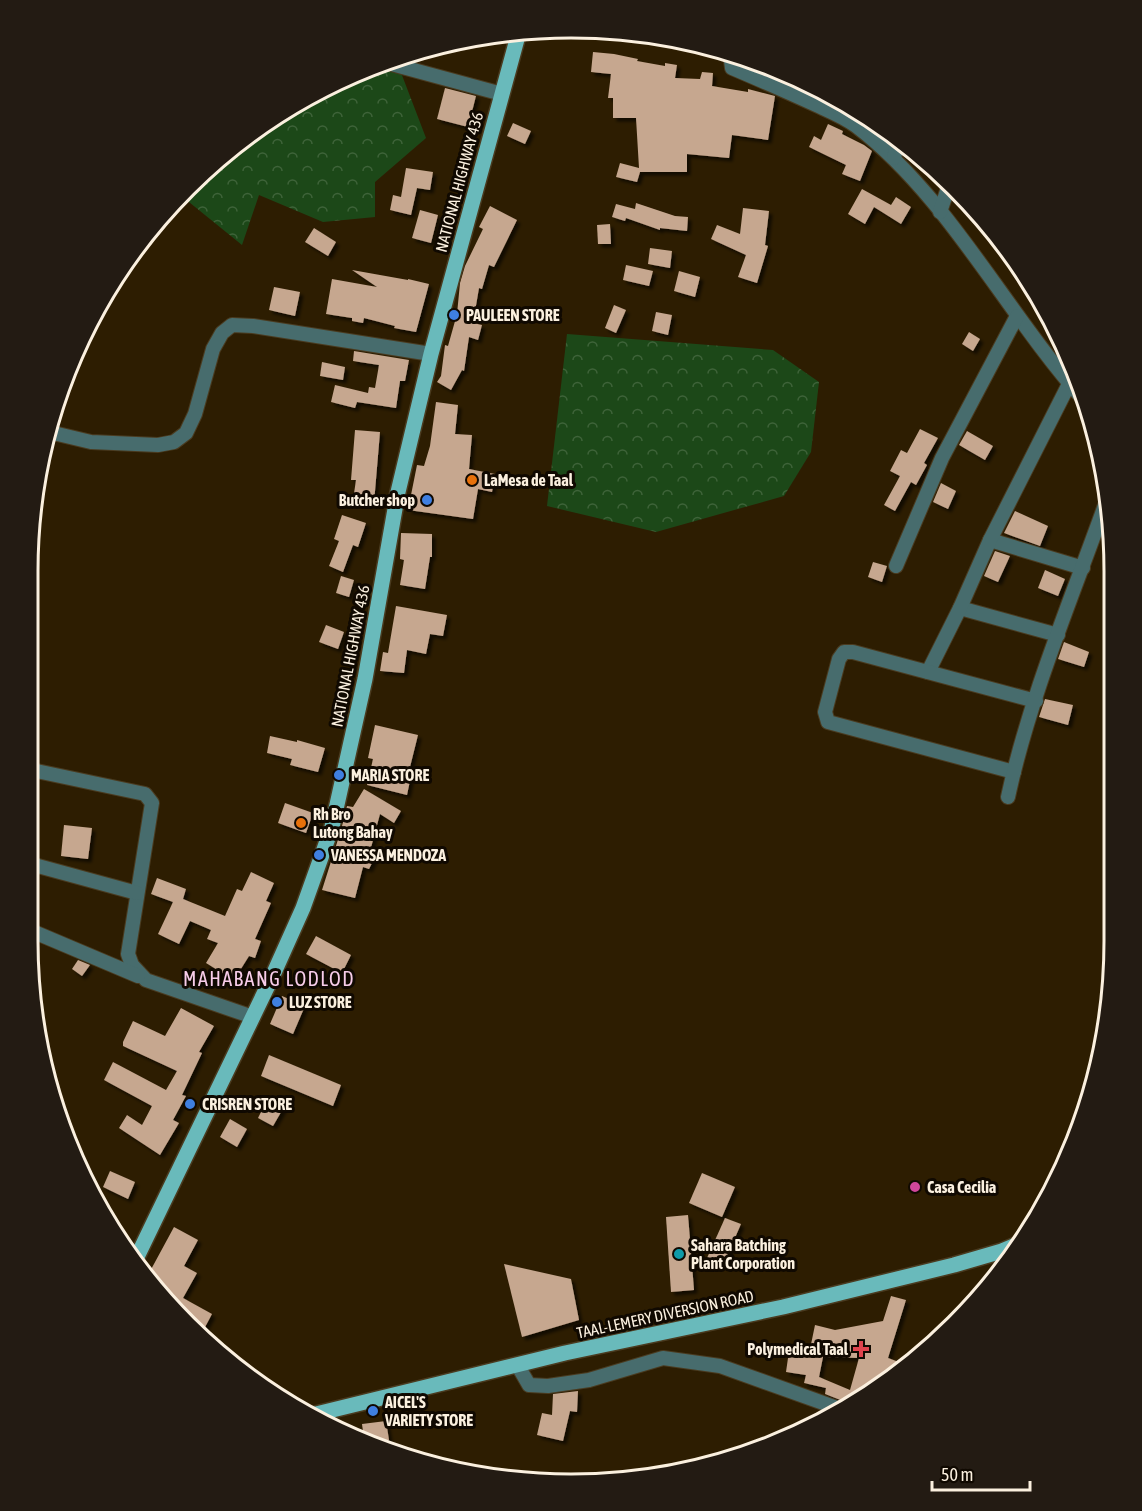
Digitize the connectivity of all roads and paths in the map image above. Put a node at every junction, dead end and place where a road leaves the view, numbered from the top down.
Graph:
1 (517, 41) edge
2 (731, 63) edge
3 (399, 66) edge
4 (502, 94) junction
5 (896, 148) edge
6 (894, 158) junction
7 (946, 193) edge
8 (940, 212) junction
9 (1017, 316) junction
10 (431, 354) junction
11 (1070, 384) joint
12 (56, 434) edge
13 (1101, 516) edge
14 (990, 540) junction
15 (896, 566) dead end
16 (1083, 568) junction
17 (960, 608) junction
18 (1058, 635) junction
19 (928, 672) junction
20 (1036, 701) junction
21 (38, 771) edge
22 (1014, 772) junction
23 (1008, 797) dead end
24 (38, 866) edge
25 (137, 892) junction
26 (38, 934) edge
27 (146, 980) junction
28 (252, 1017) junction
29 (1005, 1250) edge
30 (139, 1253) edge
31 (518, 1366) junction
32 (831, 1406) edge
33 (324, 1412) edge

1 - 4 main road, NATIONAL HIGHWAY 436
2 - 6 street
3 - 4 street
4 - 10 main road, NATIONAL HIGHWAY 436
5 - 6 street
6 - 8 street
7 - 8 street
8 - 9 street
9 - 11 street
9 - 15 street
10 - 12 street
10 - 28 main road, NATIONAL HIGHWAY 436
11 - 14 street
13 - 16 street
14 - 16 street
14 - 17 street
16 - 18 street
17 - 18 street
17 - 19 street
18 - 20 street
19 - 20 street
19 - 22 street
20 - 22 street
21 - 25 street
22 - 23 street
24 - 25 street
25 - 27 street
26 - 27 street
27 - 28 street
28 - 30 main road, NATIONAL HIGHWAY 436
29 - 31 main road, TAAL-LEMERY DIVERSION ROAD
31 - 32 street
31 - 33 main road, TAAL-LEMERY DIVERSION ROAD

